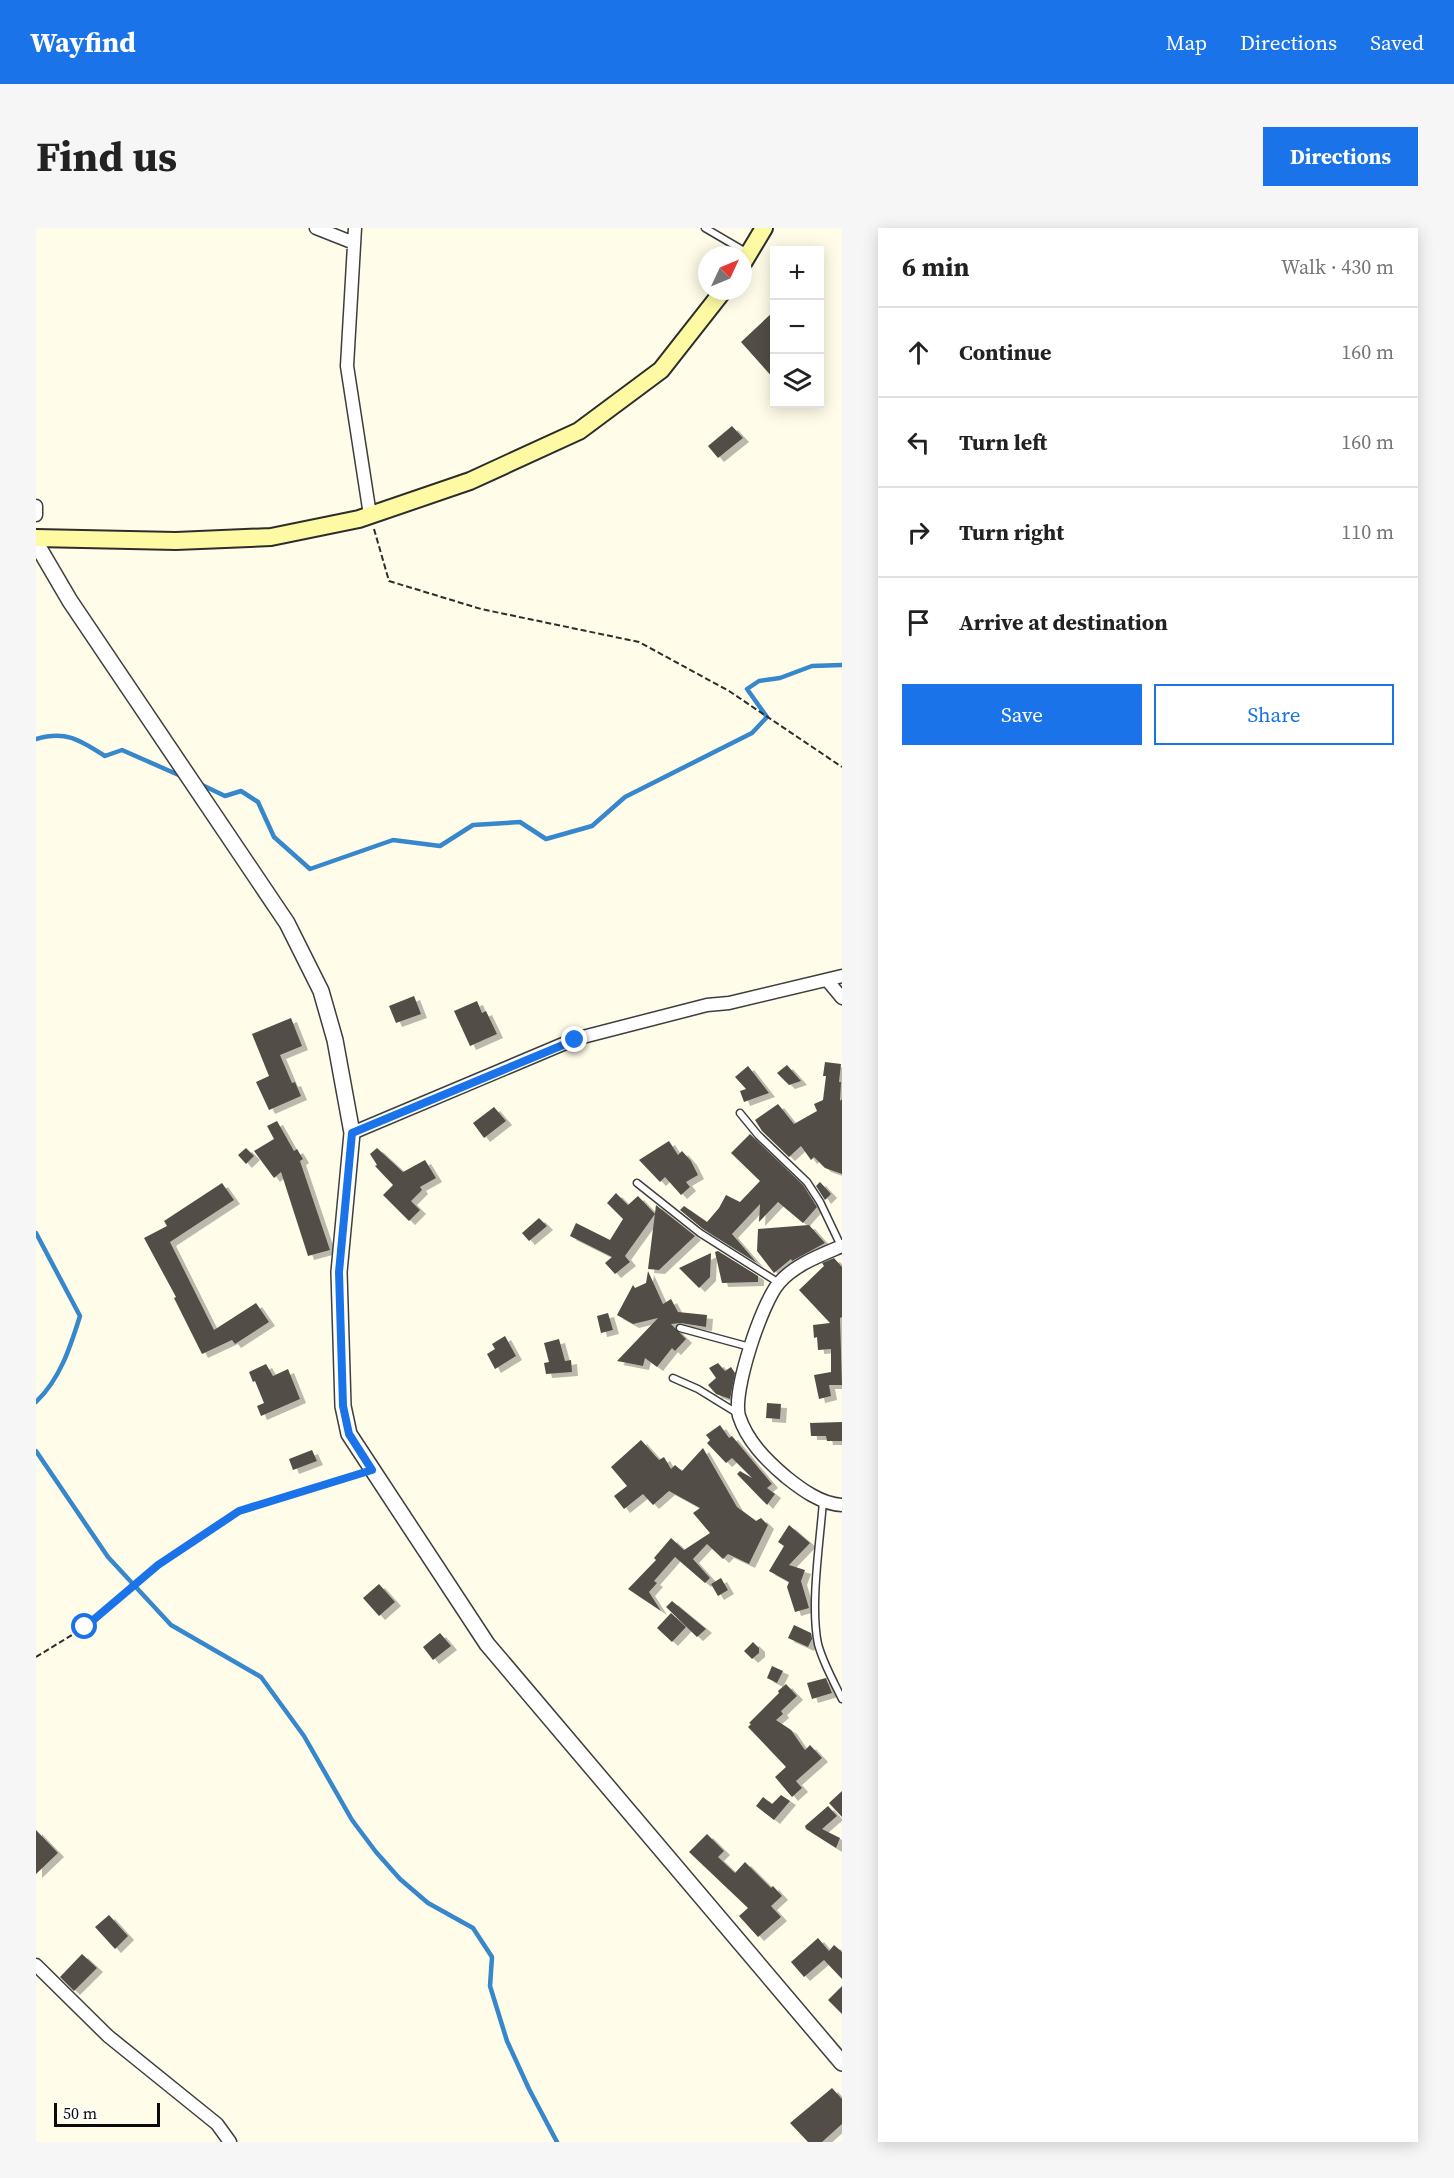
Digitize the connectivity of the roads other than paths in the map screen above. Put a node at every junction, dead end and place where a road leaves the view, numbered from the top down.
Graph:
1 (316, 228) edge
2 (355, 228) edge
3 (705, 228) edge
4 (764, 228) edge
5 (354, 243) junction
6 (730, 246) edge
7 (752, 248) edge
8 (716, 300) edge
9 (36, 506) edge
10 (36, 514) edge
11 (370, 515) junction
12 (36, 538) edge
13 (36, 543) edge
14 (842, 976) edge
15 (826, 980) junction
16 (842, 998) edge
17 (740, 1113) dead end
18 (352, 1133) junction
19 (637, 1183) dead end
20 (842, 1246) edge
21 (779, 1283) junction
22 (681, 1328) dead end
23 (751, 1348) junction
24 (673, 1378) dead end
25 (738, 1413) junction
26 (823, 1500) junction
27 (842, 1505) edge
28 (842, 1699) edge
29 (36, 1965) edge
30 (842, 2063) edge
31 (230, 2142) edge

1 - 5 street
2 - 5 street
3 - 6 lane
4 - 7 main road
5 - 11 street
8 - 11 main road
9 - 10 street
11 - 12 main road
13 - 18 street
14 - 15 street
15 - 16 street
15 - 18 street
17 - 20 lane
18 - 30 street
19 - 21 lane
20 - 21 street
21 - 23 street
22 - 23 lane
23 - 25 street
24 - 25 lane
25 - 26 street
26 - 27 street
26 - 28 lane
29 - 31 street

